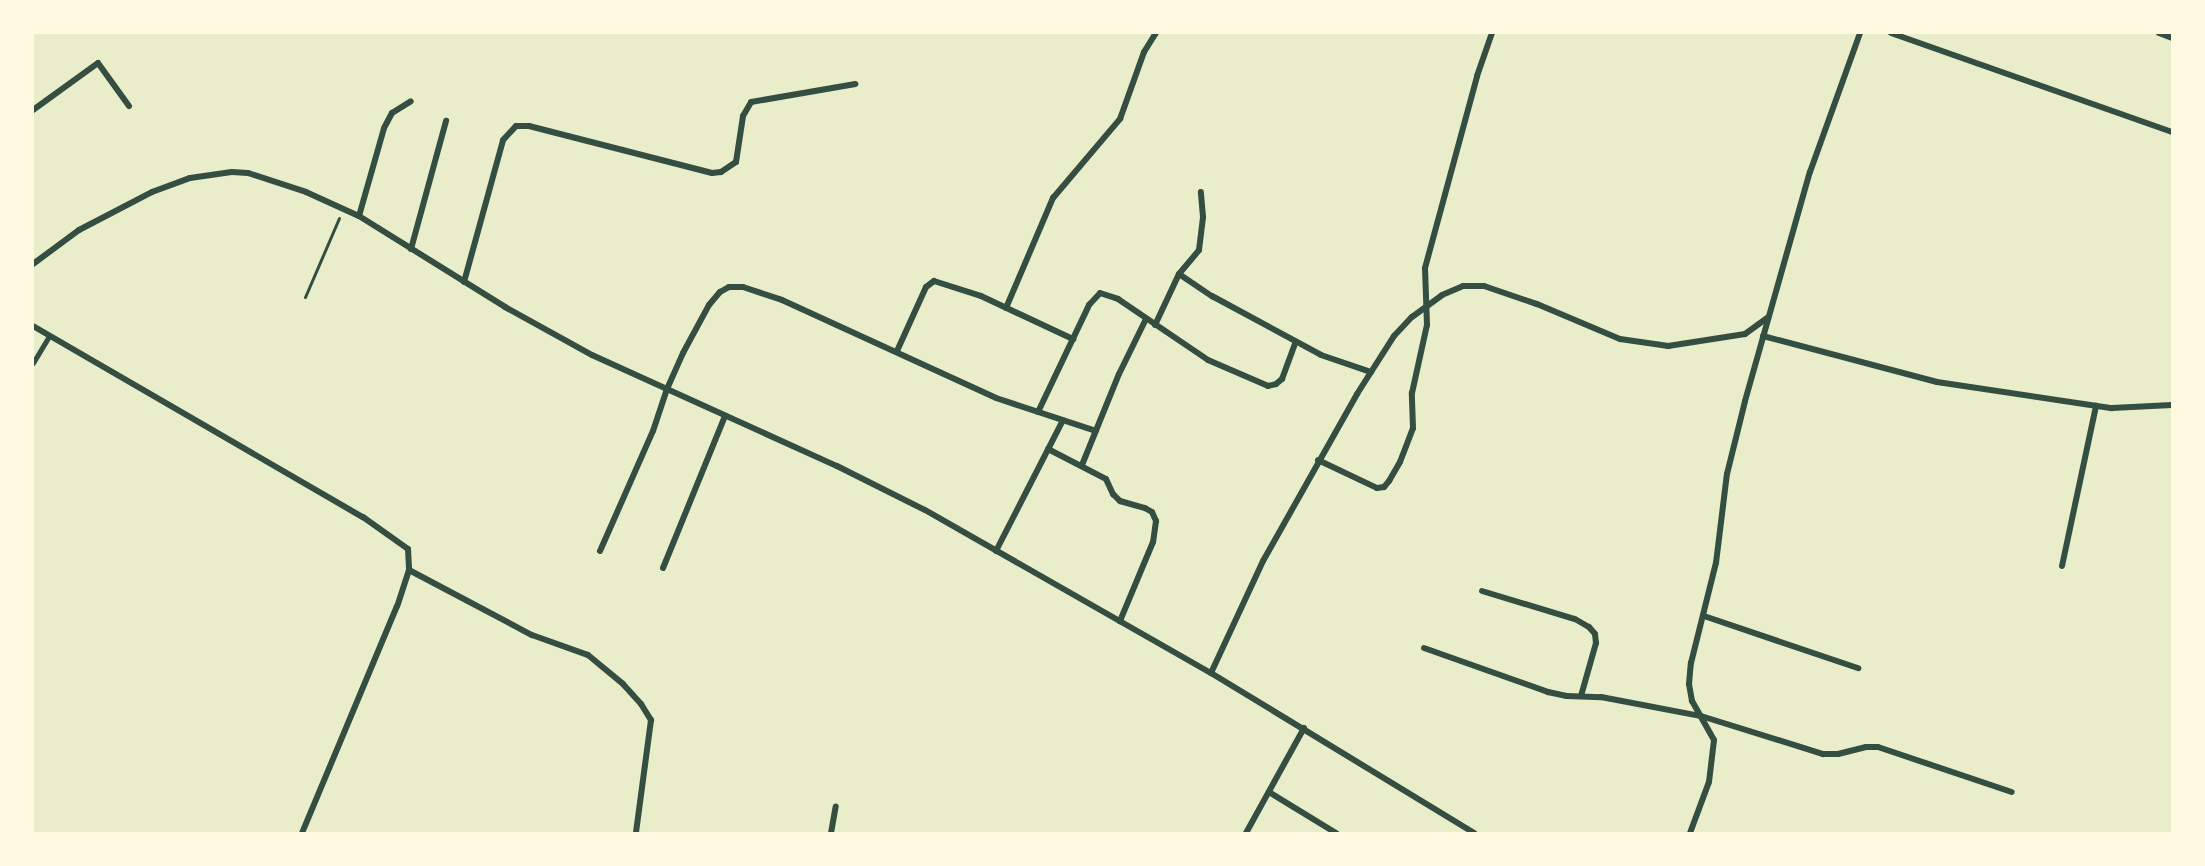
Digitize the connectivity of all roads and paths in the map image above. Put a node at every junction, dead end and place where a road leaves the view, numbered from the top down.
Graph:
1 (1156, 33) edge
2 (1492, 33) edge
3 (1860, 33) edge
4 (1891, 33) edge
5 (2159, 33) edge
6 (2172, 38) edge
7 (855, 84) dead end
8 (411, 101) dead end
9 (129, 106) dead end
10 (33, 110) edge
11 (446, 121) dead end
12 (2172, 132) edge
13 (1201, 192) dead end
14 (343, 209) junction
15 (359, 216) junction
16 (411, 249) junction
17 (33, 264) edge
18 (1179, 273) junction
19 (464, 282) junction
20 (305, 297) dead end
21 (1426, 306) junction
22 (1006, 308) junction
23 (1768, 317) junction
24 (1146, 320) junction
25 (1155, 325) junction
26 (33, 326) edge
27 (49, 336) junction
28 (1763, 336) junction
29 (1073, 339) junction
30 (1296, 341) junction
31 (897, 351) junction
32 (33, 363) edge
33 (1371, 372) junction
34 (667, 389) junction
35 (2172, 405) edge
36 (2096, 406) junction
37 (1038, 412) junction
38 (725, 416) junction
39 (1063, 420) junction
40 (1096, 431) junction
41 (1048, 449) junction
42 (1318, 460) junction
43 (1082, 465) junction
44 (996, 550) junction
45 (600, 552) dead end
46 (2062, 566) dead end
47 (663, 568) dead end
48 (409, 570) junction
49 (1482, 591) dead end
50 (1704, 616) junction
51 (1120, 621) junction
52 (1424, 648) dead end
53 (1858, 668) dead end
54 (1211, 673) junction
55 (1581, 696) junction
56 (1701, 716) junction
57 (1304, 728) junction
58 (1269, 792) junction
59 (2012, 792) dead end
60 (836, 806) dead end
61 (302, 833) edge
62 (636, 833) edge
63 (831, 833) edge
64 (1246, 833) edge
65 (1336, 833) edge
66 (1474, 833) edge
67 (1690, 833) edge

1 - 22 street
2 - 21 street
3 - 23 street
4 - 12 street
5 - 6 street
7 - 19 street
8 - 15 street
9 - 10 street
11 - 16 street
13 - 18 street
14 - 15 street
14 - 17 street
14 - 20 path
15 - 16 street
16 - 19 street
18 - 25 street
18 - 30 street
19 - 34 street
21 - 23 street
21 - 33 street
21 - 42 street
22 - 29 street
22 - 31 street
23 - 28 street
24 - 25 street
24 - 29 street
24 - 40 street
25 - 30 street
26 - 27 street
27 - 32 lane
27 - 48 street
28 - 36 street
28 - 50 street
29 - 37 street
30 - 33 street
31 - 34 street
31 - 37 street
33 - 42 street
34 - 38 street
34 - 45 street
35 - 36 street
36 - 46 street
37 - 39 street
38 - 44 street
38 - 47 street
39 - 40 street
39 - 41 street
40 - 43 street
41 - 43 street
41 - 44 street
42 - 54 street
43 - 51 street
44 - 51 street
48 - 61 street
48 - 62 street
49 - 55 street
50 - 53 street
50 - 56 street
51 - 54 street
52 - 55 street
54 - 57 street
55 - 56 street
56 - 59 street
56 - 67 street
57 - 58 street
57 - 66 street
58 - 64 street
58 - 65 street
60 - 63 street

